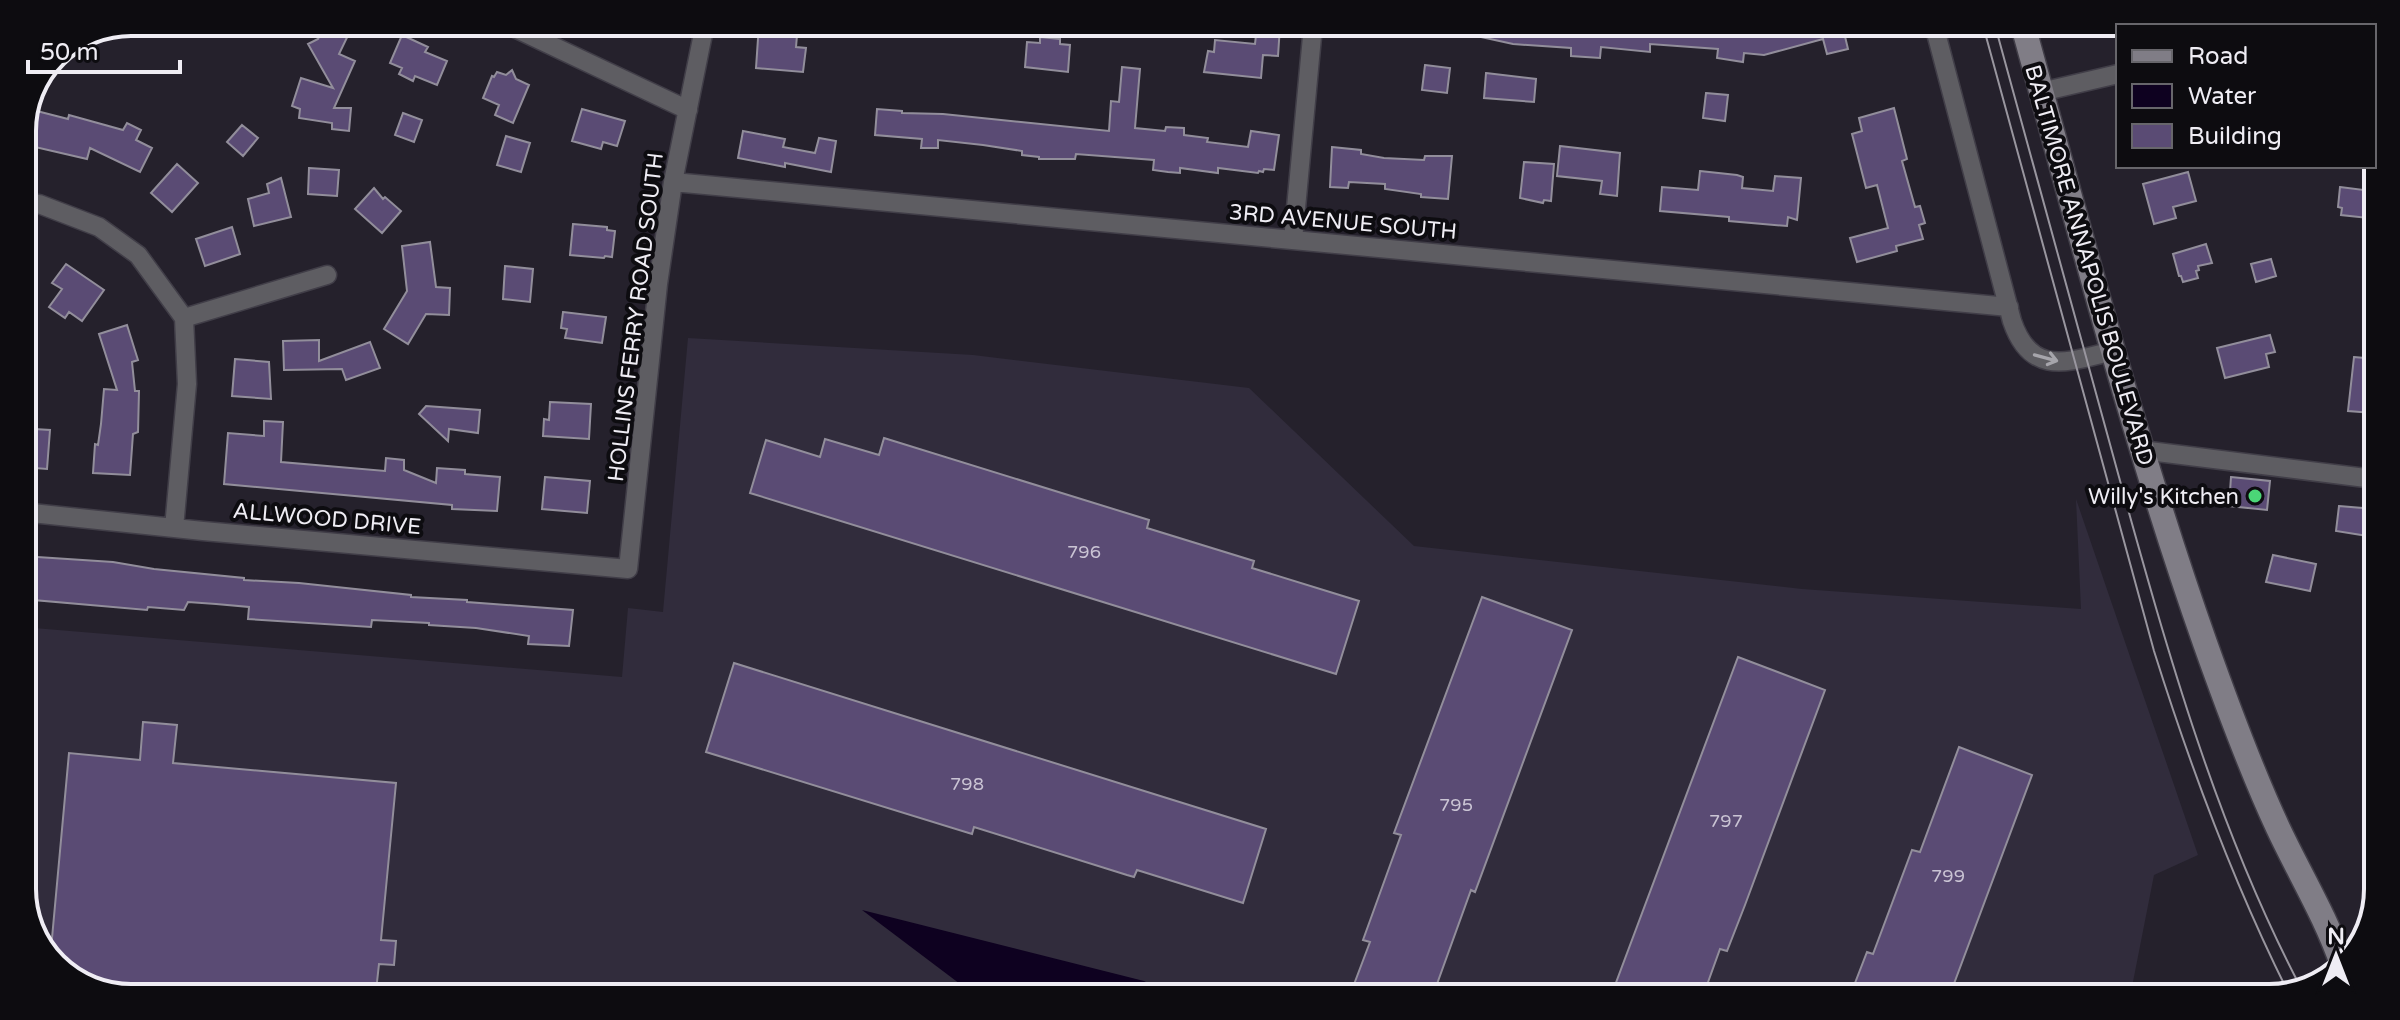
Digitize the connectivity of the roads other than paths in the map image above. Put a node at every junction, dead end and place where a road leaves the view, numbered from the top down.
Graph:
1 (531, 36) edge
2 (703, 36) edge
3 (1312, 36) edge
4 (1937, 36) edge
5 (2026, 36) edge
6 (2116, 74) edge
7 (2041, 92) junction
8 (688, 110) junction
9 (673, 182) junction
10 (36, 204) edge
11 (1293, 240) junction
12 (327, 275) dead end
13 (2009, 307) junction
14 (184, 318) junction
15 (2113, 351) junction
16 (2141, 450) junction
17 (2364, 478) edge
18 (36, 513) edge
19 (174, 528) junction
20 (628, 569) joint
21 (2340, 952) edge

1 - 8 street
2 - 8 street, HOLLINS FERRY ROAD SOUTH
3 - 11 street
4 - 13 street
5 - 7 main road, BALTIMORE ANNAPOLIS BOULEVARD
6 - 7 street
7 - 15 main road, BALTIMORE ANNAPOLIS BOULEVARD
8 - 9 street, HOLLINS FERRY ROAD SOUTH
9 - 11 street, 3RD AVENUE SOUTH
9 - 20 street, HOLLINS FERRY ROAD SOUTH
10 - 14 street
11 - 13 street, 3RD AVENUE SOUTH
12 - 14 street
13 -> 15 street
14 - 19 street
15 - 16 main road, BALTIMORE ANNAPOLIS BOULEVARD
16 - 17 street
16 - 21 main road, BALTIMORE ANNAPOLIS BOULEVARD
18 - 19 street, ALLWOOD DRIVE
19 - 20 street, ALLWOOD DRIVE

